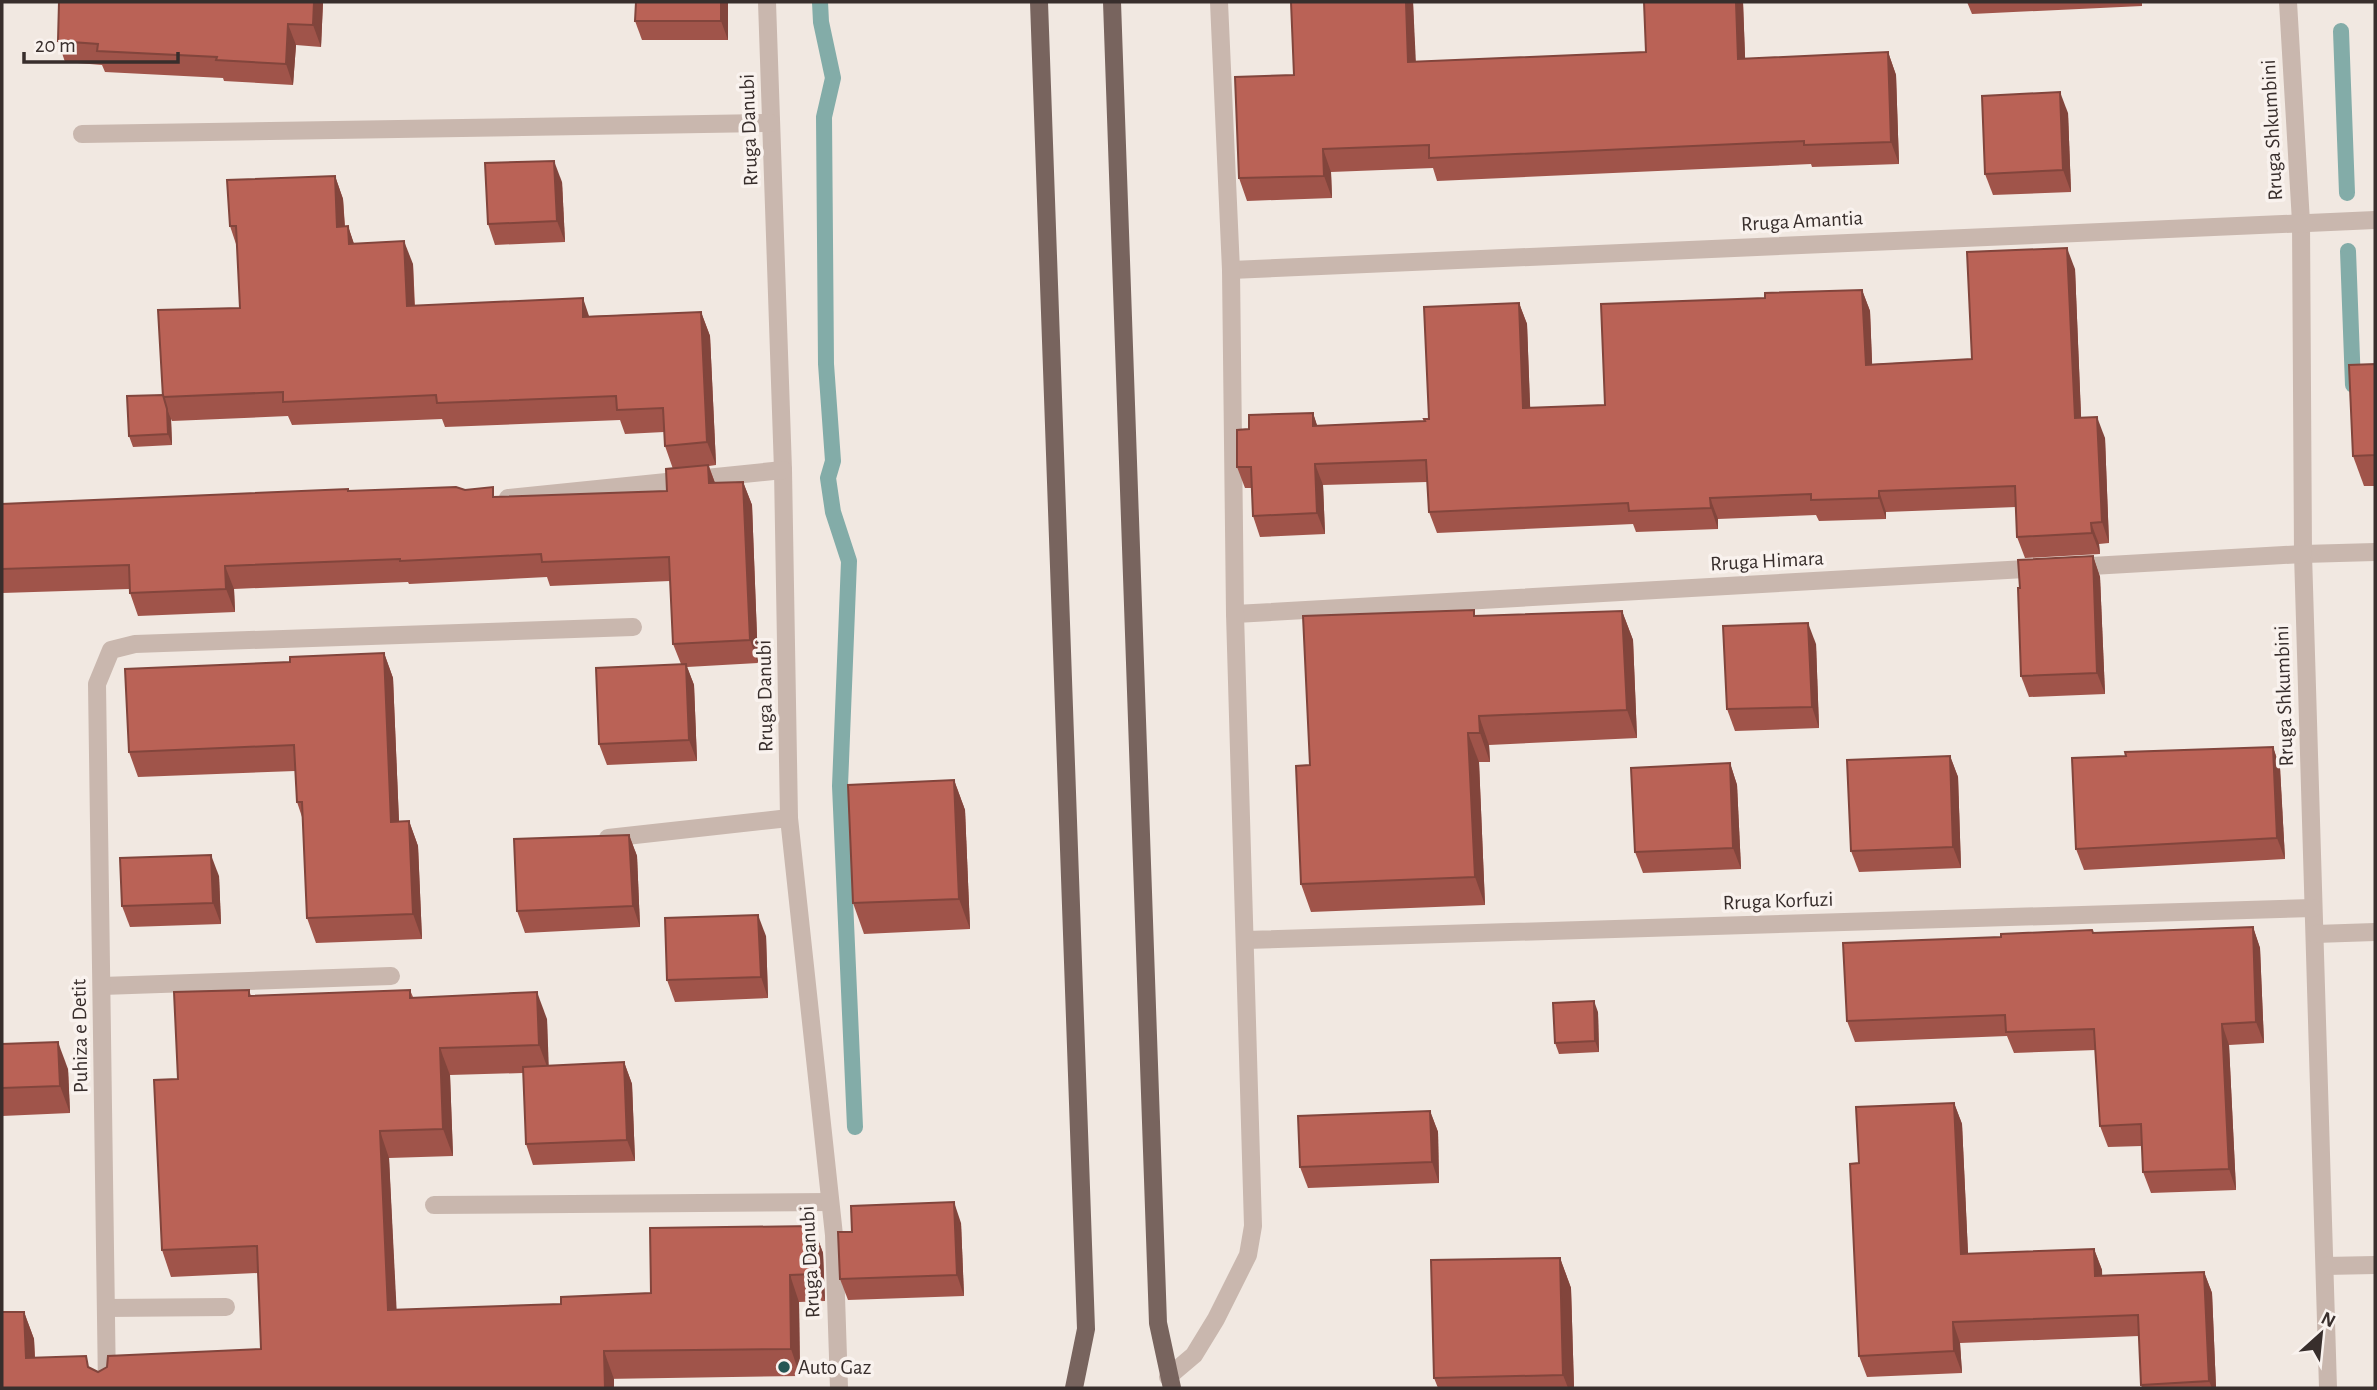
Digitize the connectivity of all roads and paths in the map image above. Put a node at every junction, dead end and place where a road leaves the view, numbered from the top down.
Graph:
1 (767, 2) edge
2 (1039, 2) edge
3 (1112, 2) edge
4 (1219, 2) edge
5 (2288, 2) edge
6 (771, 123) junction
7 (82, 134) dead end
8 (2375, 220) edge
9 (2301, 222) junction
10 (1231, 270) junction
11 (783, 470) junction
12 (486, 500) edge
13 (2375, 552) edge
14 (2302, 554) junction
15 (1235, 614) junction
16 (633, 628) dead end
17 (789, 818) junction
18 (589, 841) edge
19 (2313, 908) junction
20 (2375, 932) edge
21 (2315, 934) junction
22 (1245, 940) junction
23 (391, 976) dead end
24 (102, 986) junction
25 (830, 1202) junction
26 (434, 1205) dead end
27 (2375, 1265) edge
28 (2325, 1266) junction
29 (226, 1307) dead end
30 (106, 1308) junction
31 (1170, 1382) edge
32 (107, 1388) edge
33 (839, 1388) edge
34 (1074, 1388) edge
35 (2328, 1388) edge

1 - 6 street, Rruga Danubi
2 - 34 main road
3 - 31 main road
4 - 10 street
5 - 9 street, Rruga Shkumbini
6 - 7 street
6 - 11 street, Rruga Danubi
8 - 9 street, Rruga Amantia
9 - 10 street, Rruga Amantia
9 - 14 street, Rruga Shkumbini
10 - 15 street
11 - 12 street
11 - 17 street, Rruga Danubi
13 - 14 street, Rruga Himara
14 - 15 street, Rruga Himara
14 - 19 street, Rruga Shkumbini
15 - 22 street
16 - 24 street, Puhiza e Detit
17 - 18 street
17 - 25 street, Rruga Danubi
19 - 21 street, Rruga Shkumbini
19 - 22 street, Rruga Korfuzi
20 - 21 street
21 - 28 street, Rruga Shkumbini
22 - 31 street
23 - 24 street
24 - 30 street, Puhiza e Detit
25 - 26 street
25 - 33 street, Rruga Danubi
27 - 28 street
28 - 35 street, Rruga Shkumbini
29 - 30 street
30 - 32 street, Puhiza e Detit

